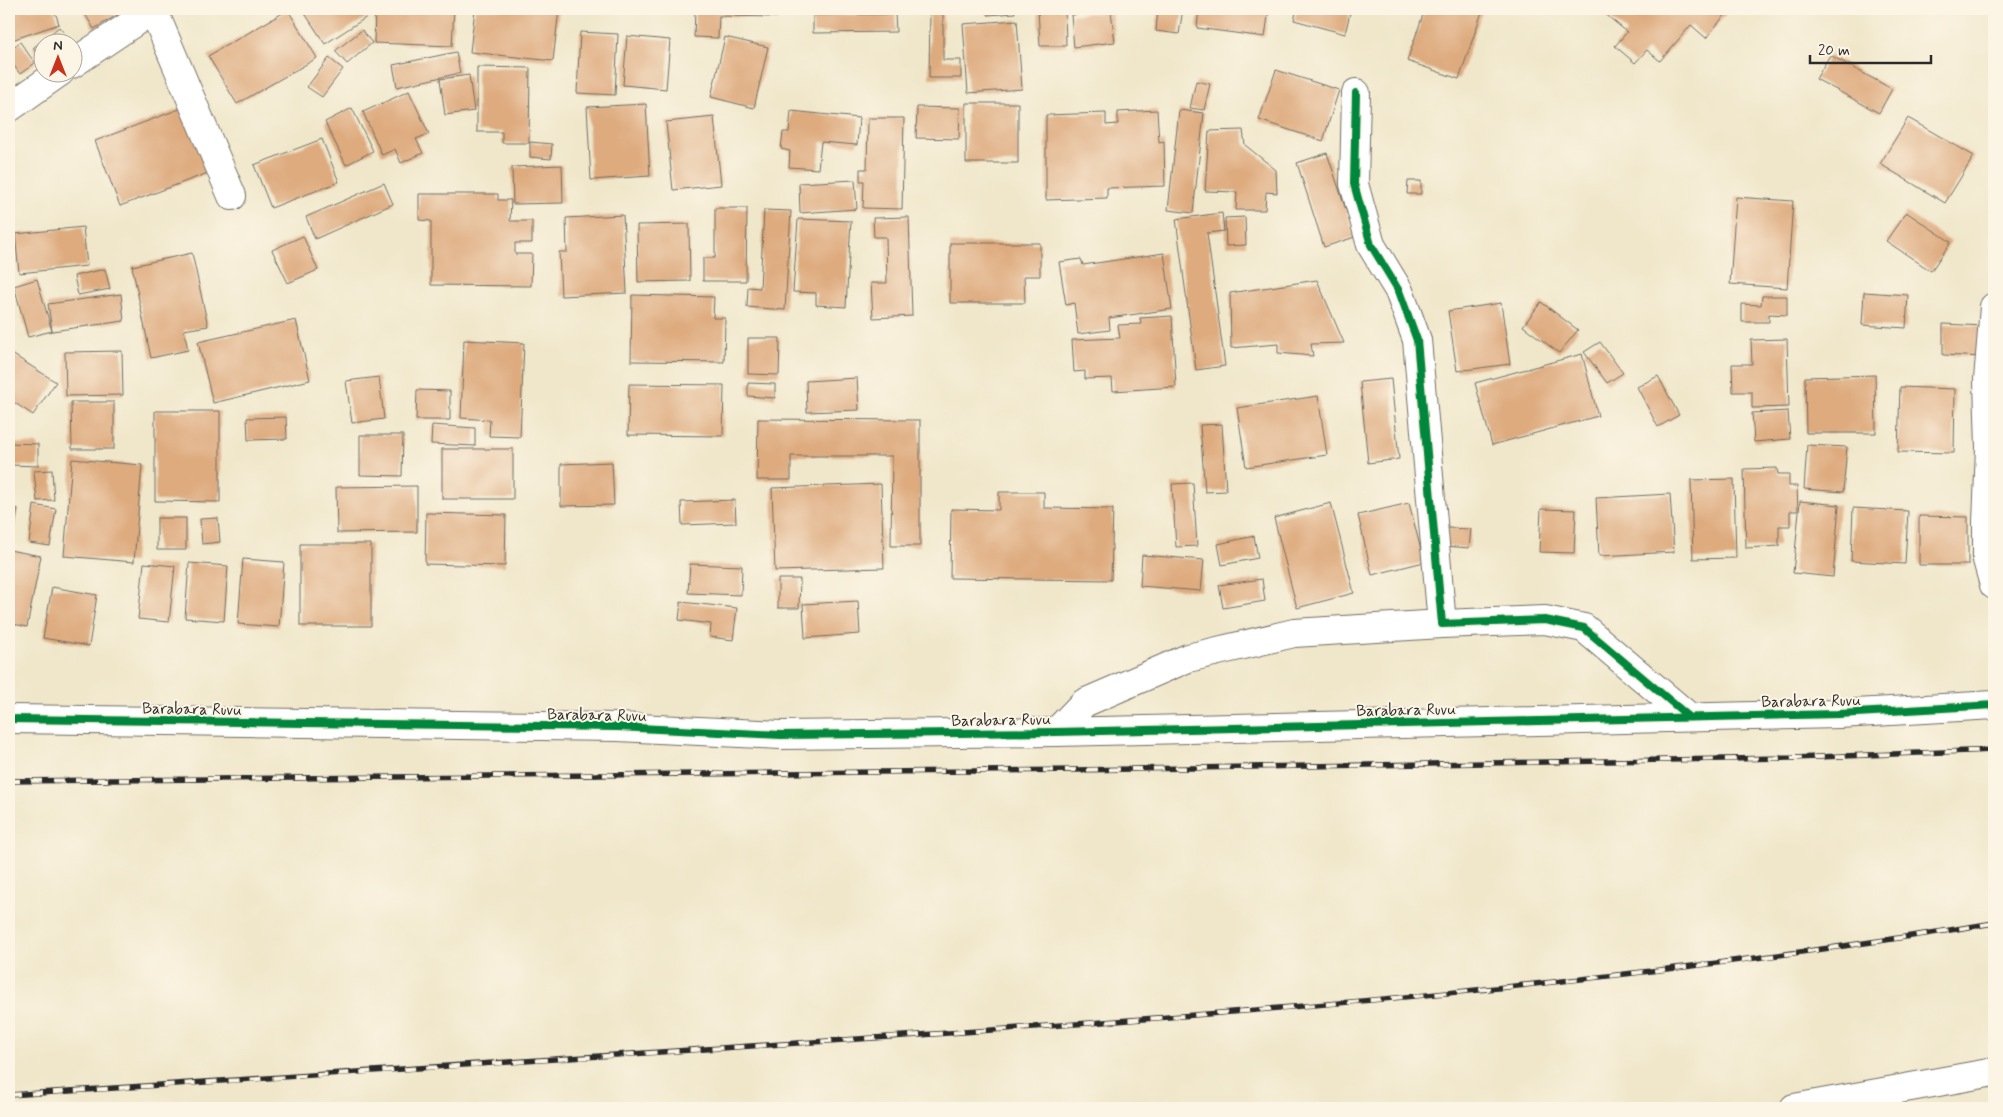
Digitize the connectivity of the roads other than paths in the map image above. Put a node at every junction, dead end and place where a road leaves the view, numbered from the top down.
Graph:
1 (153, 9) edge
2 (82, 57) edge
3 (46, 82) edge
4 (1356, 93) dead end
5 (9, 108) edge
6 (232, 196) dead end
7 (1994, 307) edge
8 (1994, 585) edge
9 (1442, 624) junction
10 (1994, 705) edge
11 (1688, 716) junction
12 (9, 719) edge
13 (1056, 732) junction
14 (1994, 1072) edge
15 (1794, 1108) edge

1 - 2 street
1 - 6 street
3 - 5 street
4 - 9 street
7 - 8 street
9 - 11 street
9 - 13 street
10 - 11 street, Barabara Ruvu
11 - 13 street, Barabara Ruvu
12 - 13 street, Barabara Ruvu
14 - 15 street

